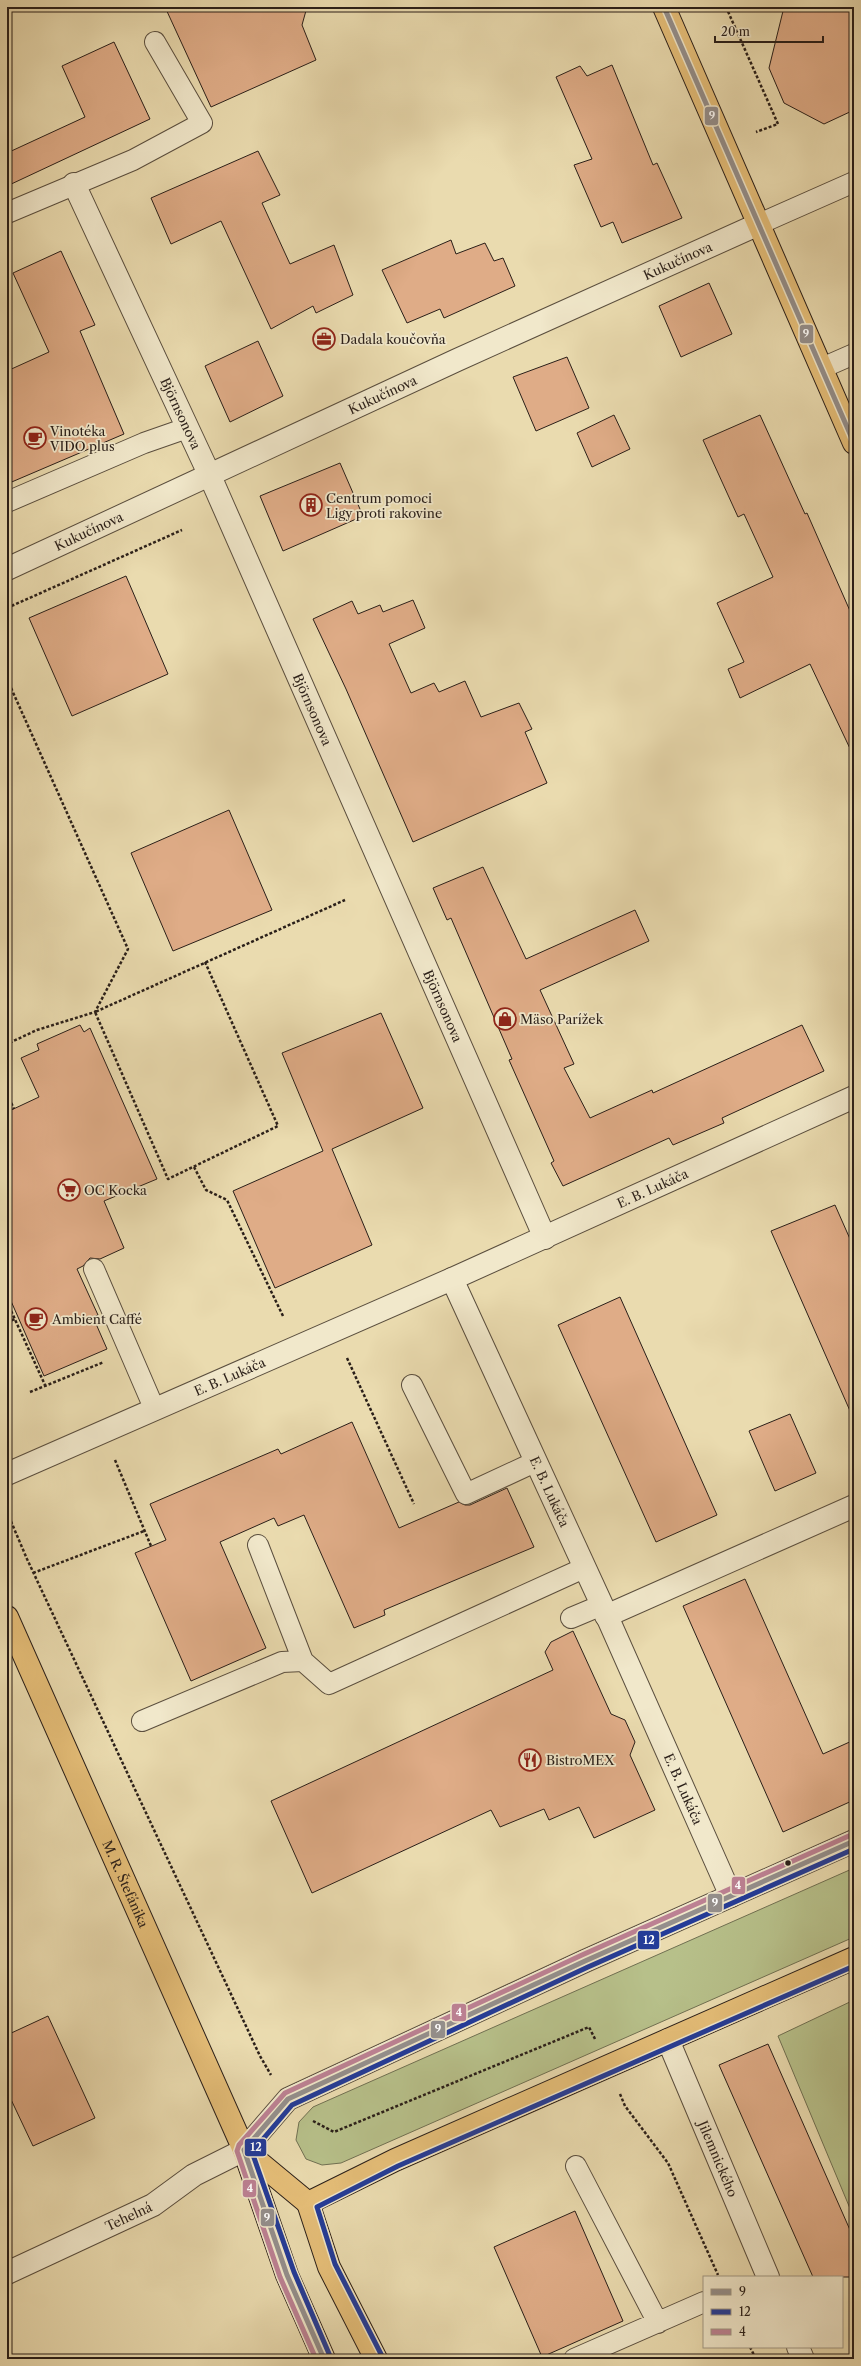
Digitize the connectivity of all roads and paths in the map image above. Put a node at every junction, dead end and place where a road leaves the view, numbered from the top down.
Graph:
1 (664, 7) edge
2 (726, 7) edge
3 (155, 42) dead end
4 (756, 132) dead end
5 (854, 182) edge
6 (74, 184) junction
7 (7, 213) edge
8 (759, 224) junction
9 (854, 354) edge
10 (822, 368) junction
11 (186, 428) junction
12 (854, 443) edge
13 (210, 476) junction
14 (7, 502) edge
15 (182, 530) dead end
16 (7, 569) edge
17 (7, 608) edge
18 (7, 679) edge
19 (345, 900) dead end
20 (205, 962) junction
21 (95, 1012) junction
22 (7, 1044) edge
23 (7, 1094) edge
24 (854, 1097) edge
25 (14, 1109) dead end
26 (194, 1166) junction
27 (545, 1238) junction
28 (94, 1269) dead end
29 (452, 1279) junction
30 (7, 1302) edge
31 (283, 1316) dead end
32 (15, 1319) junction
33 (7, 1322) edge
34 (344, 1352) dead end
35 (106, 1361) dead end
36 (44, 1385) junction
37 (412, 1385) dead end
38 (30, 1392) dead end
39 (154, 1408) junction
40 (113, 1454) dead end
41 (535, 1462) junction
42 (7, 1474) edge
43 (414, 1504) dead end
44 (854, 1506) edge
45 (7, 1512) edge
46 (144, 1530) junction
47 (258, 1545) dead end
48 (151, 1546) dead end
49 (584, 1568) junction
50 (34, 1573) junction
51 (604, 1611) junction
52 (7, 1617) edge
53 (571, 1618) dead end
54 (303, 1661) junction
55 (142, 1721) dead end
56 (854, 1841) edge
57 (731, 1896) junction
58 (854, 1958) edge
59 (668, 2040) junction
60 (607, 2066) junction
61 (288, 2099) junction
62 (244, 2150) junction
63 (576, 2166) dead end
64 (308, 2203) junction
65 (7, 2273) edge
66 (719, 2276) edge
67 (766, 2276) edge
68 (703, 2302) edge
69 (658, 2323) junction
70 (750, 2348) edge
71 (798, 2348) edge
72 (324, 2359) edge
73 (376, 2359) edge
74 (574, 2359) edge
75 (756, 2359) edge
76 (803, 2359) edge

1 - 8 main road
2 - 4 path
3 - 6 lane
5 - 8 lane
6 - 7 lane
6 - 11 street, Björnsonova
8 - 10 main road
8 - 13 street, Kukučínova
9 - 10 lane
10 - 12 main road
11 - 13 street, Björnsonova
11 - 14 lane
13 - 16 street, Kukučínova
13 - 27 street, Björnsonova
15 - 17 path
18 - 21 path
19 - 20 path
20 - 21 path
20 - 26 path
21 - 22 path
21 - 26 path
23 - 25 path
24 - 27 street, E. B. Lukáča
26 - 31 path
27 - 29 street, E. B. Lukáča
28 - 39 lane
29 - 39 street, E. B. Lukáča
29 - 41 street, E. B. Lukáča
30 - 32 path
32 - 33 path
32 - 36 path
34 - 43 path
35 - 36 path
36 - 38 path
37 - 41 lane
39 - 42 street, E. B. Lukáča
40 - 46 path
41 - 49 street, E. B. Lukáča
44 - 51 street
45 - 50 path
46 - 48 path
46 - 50 path
47 - 54 lane
49 - 51 street, E. B. Lukáča
49 - 54 lane
50 - 61 path
51 - 53 lane
51 - 57 street, E. B. Lukáča
52 - 62 main road, M. R. Štefánika
54 - 55 lane
56 - 57 street
57 - 61 street
58 - 59 main road
59 - 60 main road
59 - 67 street, Jilemnického
60 - 61 path
60 - 64 main road
60 - 66 path
61 - 62 street
62 - 64 main road
62 - 65 street, Tehelná
62 - 72 main road
63 - 69 lane
64 - 73 main road
68 - 69 lane
69 - 74 lane
70 - 75 path
71 - 76 street

